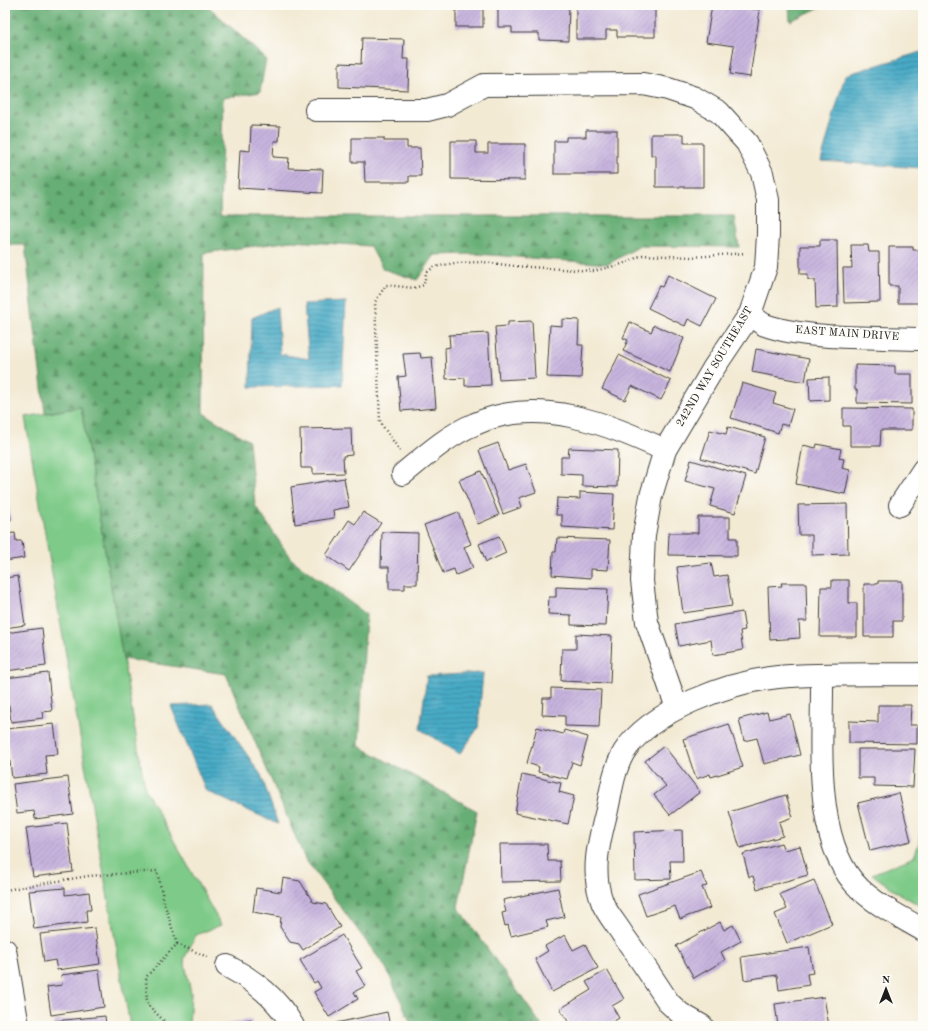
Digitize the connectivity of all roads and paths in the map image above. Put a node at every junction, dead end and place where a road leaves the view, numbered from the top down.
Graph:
1 (316, 110) dead end
2 (767, 252) junction
3 (750, 314) junction
4 (923, 339) edge
5 (665, 450) junction
6 (923, 470) edge
7 (407, 471) joint
8 (900, 505) dead end
9 (923, 674) edge
10 (822, 676) junction
11 (676, 708) junction
12 (5, 890) edge
13 (923, 930) edge
14 (177, 944) junction
15 (5, 950) edge
16 (227, 966) joint
17 (18, 1026) edge
18 (169, 1026) edge
19 (293, 1026) edge
20 (702, 1026) edge

1 - 2 street, 242ND WAY SOUTHEAST
2 - 3 street, 242ND WAY SOUTHEAST
2 - 7 path
3 - 4 street, EAST MAIN DRIVE
3 - 5 street, 242ND WAY SOUTHEAST
5 - 7 street
5 - 11 street, 242ND WAY SOUTHEAST
6 - 8 street
9 - 10 street
10 - 11 street
10 - 13 street
11 - 20 street
12 - 14 path
14 - 16 path
14 - 18 path
15 - 17 street
16 - 19 street

